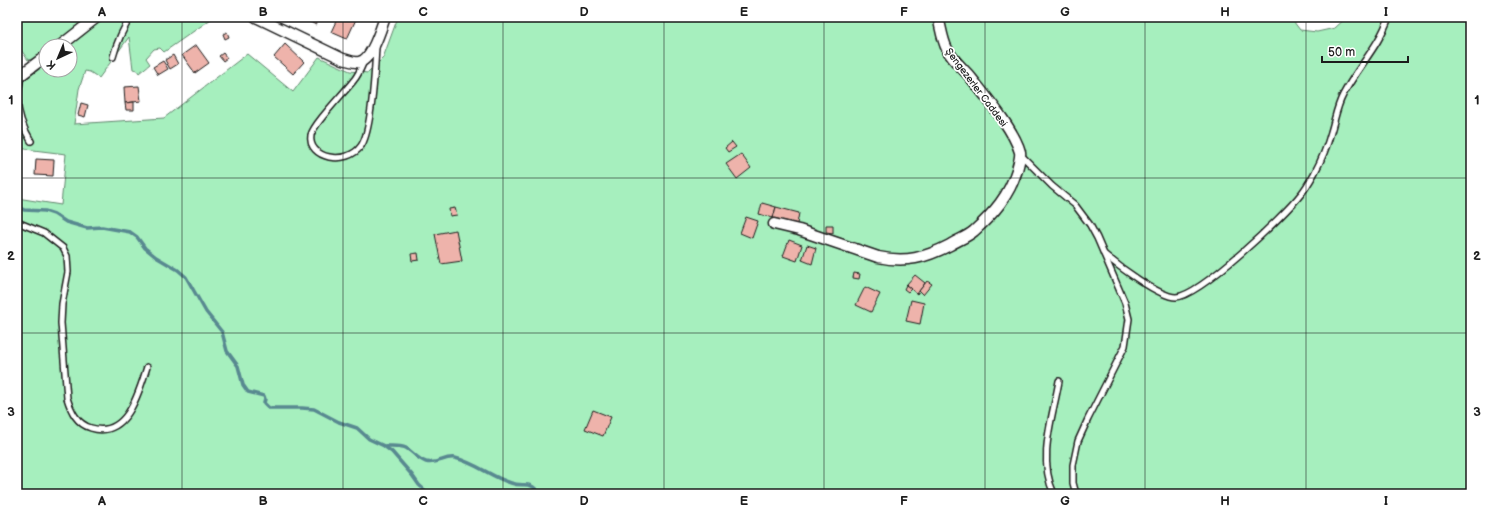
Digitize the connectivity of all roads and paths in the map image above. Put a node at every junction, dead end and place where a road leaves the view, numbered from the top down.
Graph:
1 (97, 17) edge
2 (131, 17) edge
3 (256, 17) edge
4 (385, 17) edge
5 (938, 17) edge
6 (1312, 17) edge
7 (1321, 17) edge
8 (1389, 17) edge
9 (70, 38) edge
10 (376, 43) junction
11 (113, 57) dead end
12 (365, 60) junction
13 (38, 61) edge
14 (18, 75) edge
15 (17, 98) edge
16 (32, 141) dead end
17 (1020, 154) junction
18 (17, 222) edge
19 (774, 224) dead end
20 (1104, 254) junction
21 (147, 367) dead end
22 (1059, 381) dead end
23 (1054, 494) edge
24 (1076, 494) edge

1 - 9 street
2 - 11 lane
3 - 12 street
4 - 10 street
5 - 17 street, Şengezerler Caddesi
6 - 7 lane
8 - 20 lane
10 - 12 street
10 - 12 lane
13 - 14 street
14 - 15 lane
15 - 16 lane
17 - 19 street
17 - 20 lane
18 - 21 lane
20 - 24 lane
22 - 23 lane

